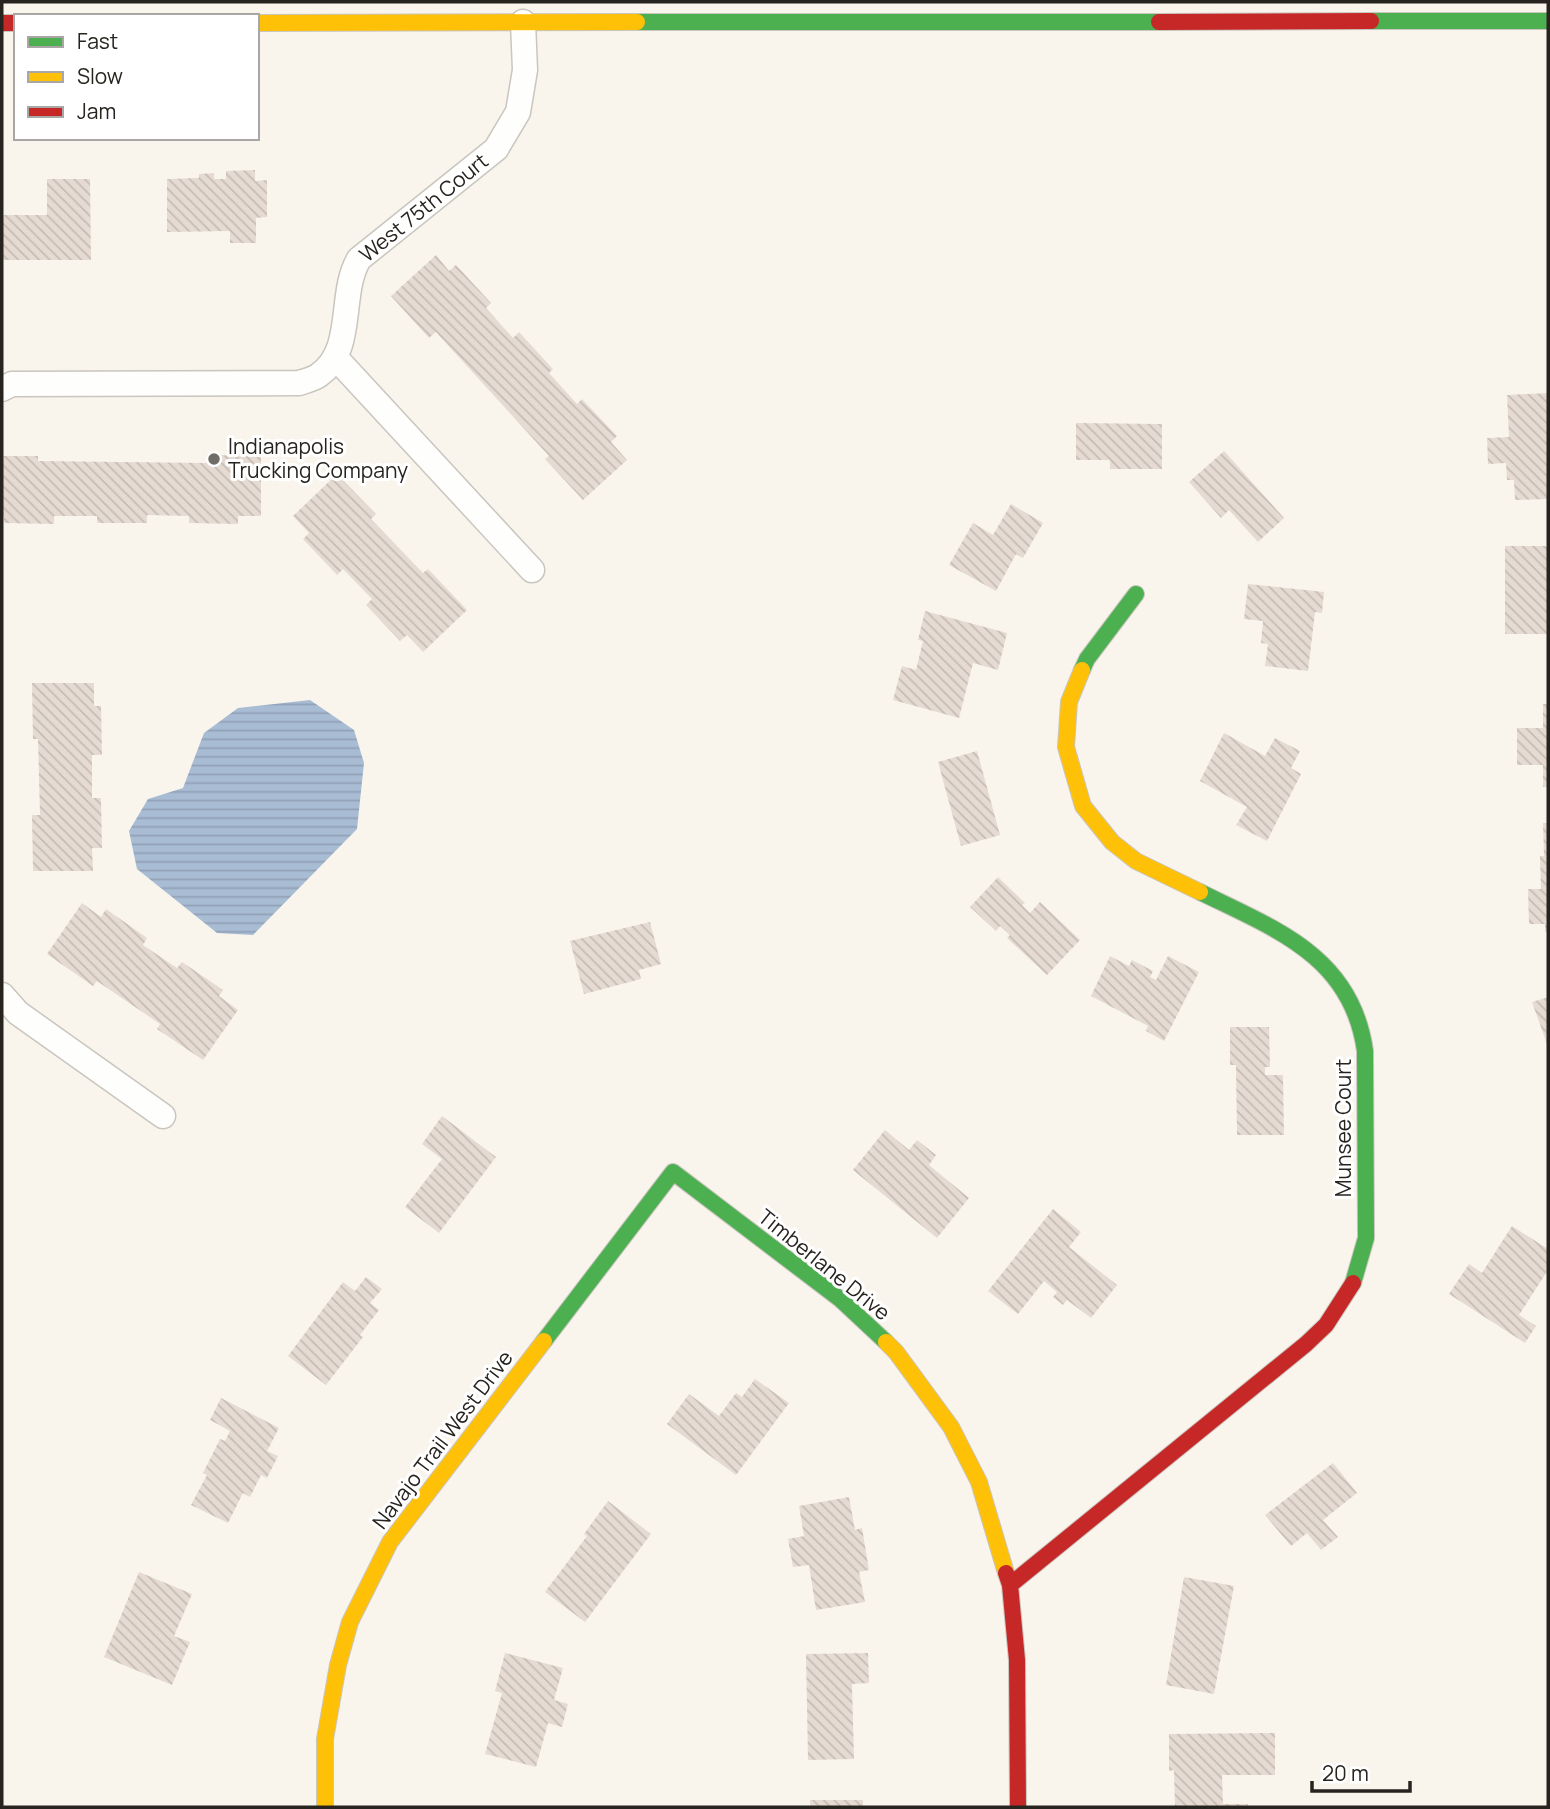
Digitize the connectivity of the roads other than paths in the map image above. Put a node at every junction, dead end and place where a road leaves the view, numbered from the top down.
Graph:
1 (1185, 11) edge
2 (266, 16) edge
3 (1548, 21) edge
4 (523, 22) junction
5 (335, 357) junction
6 (2, 389) edge
7 (532, 570) dead end
8 (1136, 594) dead end
9 (2, 995) edge
10 (163, 1116) dead end
11 (673, 1172) joint
12 (1010, 1585) junction
13 (326, 1807) edge
14 (1018, 1807) edge

1 - 3 street
1 - 4 street
2 - 4 street
4 - 5 street, West 75th Court
5 - 6 street
5 - 7 street
8 - 12 street, Munsee Court
9 - 10 street
11 - 12 street, Timberlane Drive
11 - 13 street, Navajo Trail West Drive
12 - 14 street, Timberlane Drive

